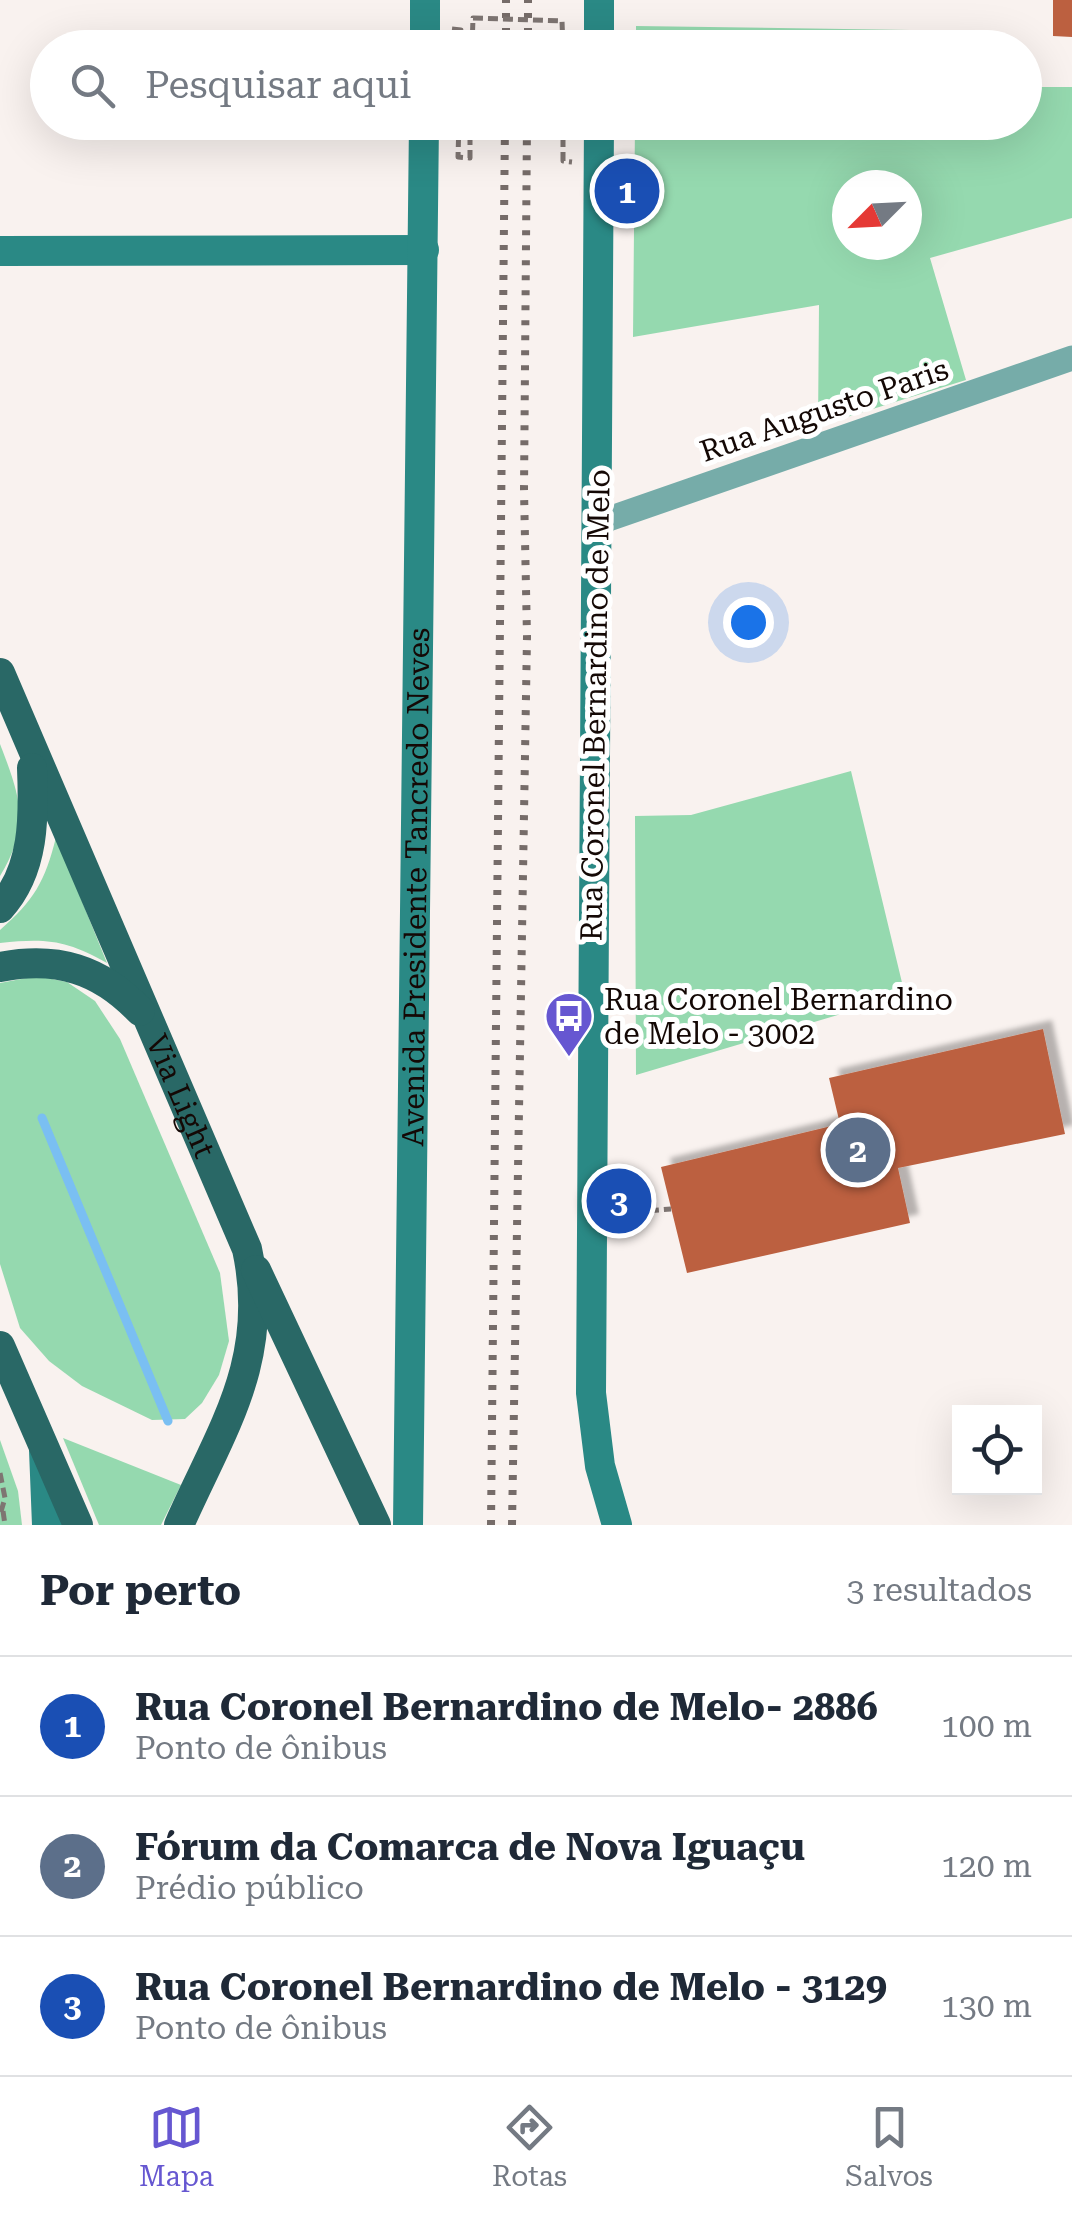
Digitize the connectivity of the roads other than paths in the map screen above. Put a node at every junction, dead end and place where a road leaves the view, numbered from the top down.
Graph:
1 (425, 0) edge
2 (599, 0) edge
3 (425, 30) edge
4 (599, 30) edge
5 (424, 140) edge
6 (599, 140) edge
7 (424, 250) junction
8 (0, 251) edge
9 (1072, 358) edge
10 (597, 523) junction
11 (0, 672) edge
12 (32, 750) junction
13 (0, 908) edge
14 (0, 967) edge
15 (149, 1020) junction
16 (247, 1249) junction
17 (0, 1346) edge
18 (44, 1447) junction
19 (47, 1525) edge
20 (78, 1525) edge
21 (180, 1525) edge
22 (376, 1525) edge
23 (408, 1525) edge
24 (617, 1525) edge

1 - 3 main road
2 - 4 main road
5 - 7 main road, Avenida Presidente Tancredo Neves
6 - 10 main road, Rua Coronel Bernardino de Melo
7 - 8 main road
7 - 23 main road, Avenida Presidente Tancredo Neves
9 - 10 street, Rua Augusto Paris
10 - 24 main road, Rua Coronel Bernardino de Melo
11 - 12 main road, Via Light
12 - 13 main road
12 - 15 main road, Via Light
14 - 15 main road
15 - 16 main road, Via Light
16 - 21 main road, Via Light
16 - 22 main road
17 - 18 main road
18 - 19 main road
18 - 20 main road

